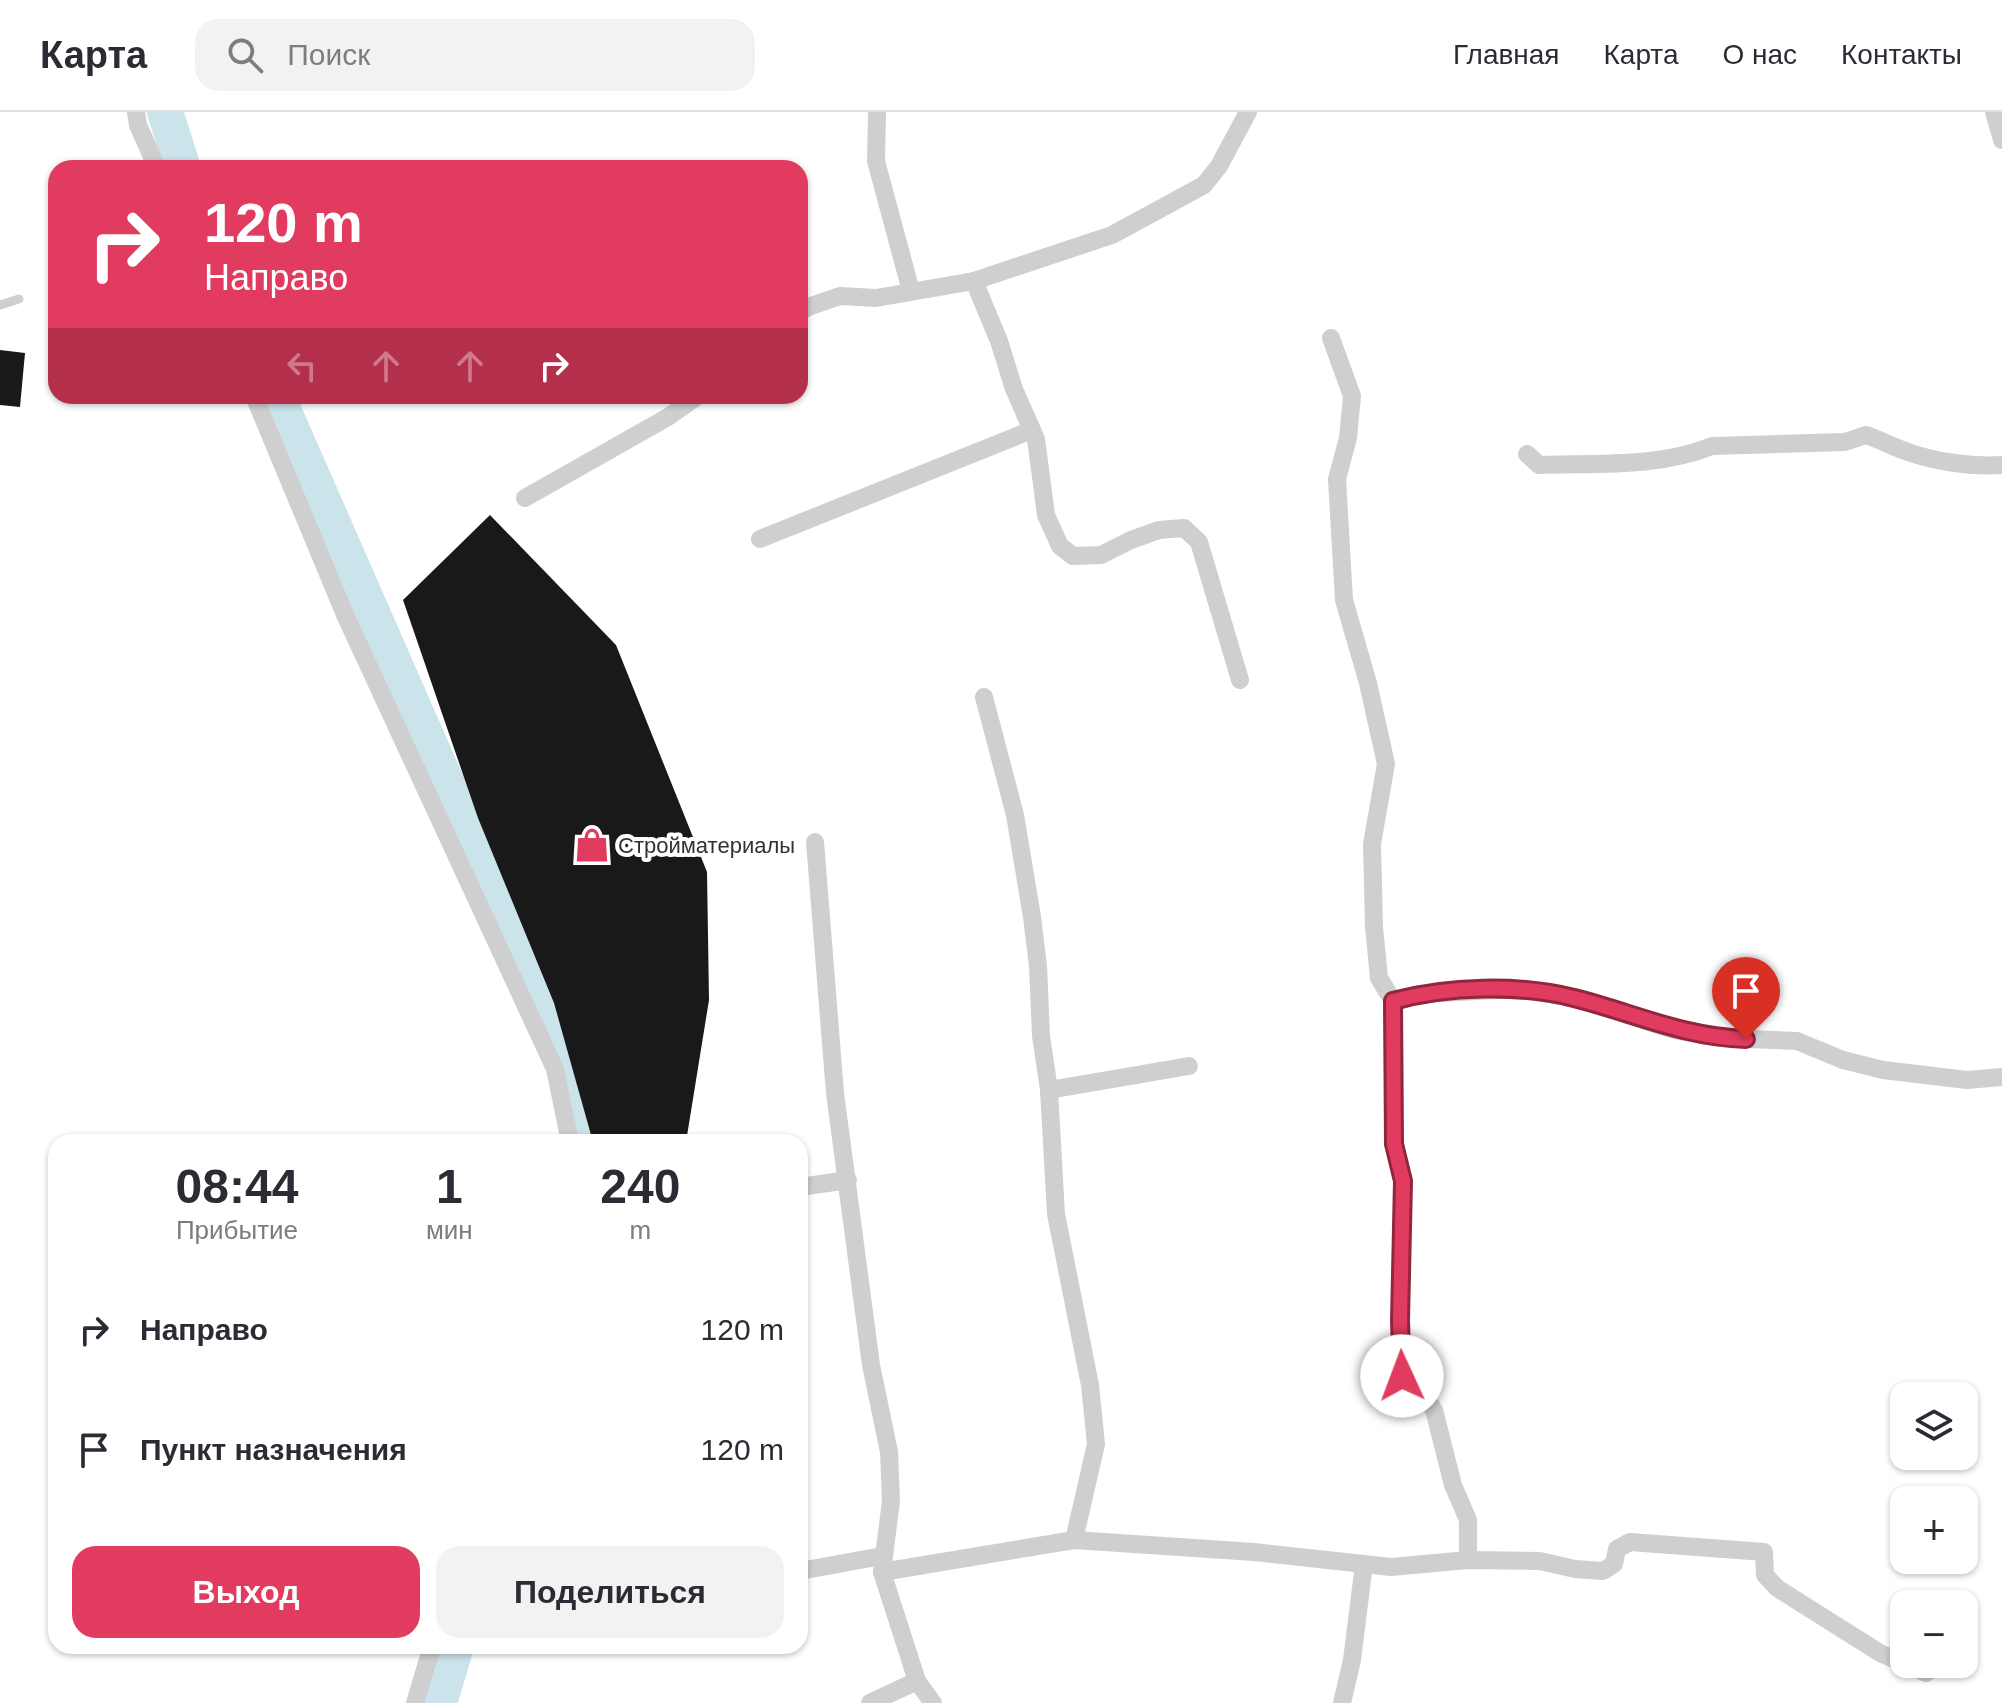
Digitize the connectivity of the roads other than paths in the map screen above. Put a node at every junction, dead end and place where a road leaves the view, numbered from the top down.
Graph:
1 (136, 112) edge
2 (877, 112) edge
3 (1248, 112) edge
4 (1994, 112) edge
5 (2002, 140) edge
6 (153, 160) edge
7 (974, 281) junction
8 (911, 291) junction
9 (19, 299) dead end
10 (0, 305) edge
11 (808, 307) edge
12 (1331, 338) dead end
13 (257, 404) edge
14 (687, 404) edge
15 (1032, 430) junction
16 (1527, 454) dead end
17 (2002, 465) edge
18 (525, 498) dead end
19 (760, 539) dead end
20 (1240, 680) dead end
21 (984, 697) dead end
22 (815, 842) dead end
23 (1393, 1001) junction
24 (1189, 1066) dead end
25 (2002, 1077) edge
26 (1049, 1090) junction
27 (568, 1134) edge
28 (848, 1180) junction
29 (808, 1186) edge
30 (1074, 1540) junction
31 (1468, 1560) junction
32 (882, 1564) junction
33 (1364, 1564) junction
34 (808, 1570) edge
35 (430, 1654) edge
36 (1890, 1657) edge
37 (917, 1681) junction
38 (415, 1703) edge
39 (870, 1703) edge
40 (933, 1703) edge
41 (1342, 1703) edge

1 - 6 street
2 - 8 street
3 - 7 street
4 - 5 street
7 - 8 street
7 - 15 street
8 - 11 street
9 - 10 lane
12 - 23 street
13 - 27 street
14 - 18 street
15 - 19 street
15 - 20 street
16 - 17 street
21 - 26 street
22 - 28 street
23 - 25 street
23 - 31 street
24 - 26 street
26 - 30 street
28 - 29 street
28 - 32 street
30 - 32 street
30 - 33 street
31 - 33 street
31 - 36 street
32 - 34 street
32 - 37 street
33 - 41 street
35 - 38 street
37 - 39 street
37 - 40 street

